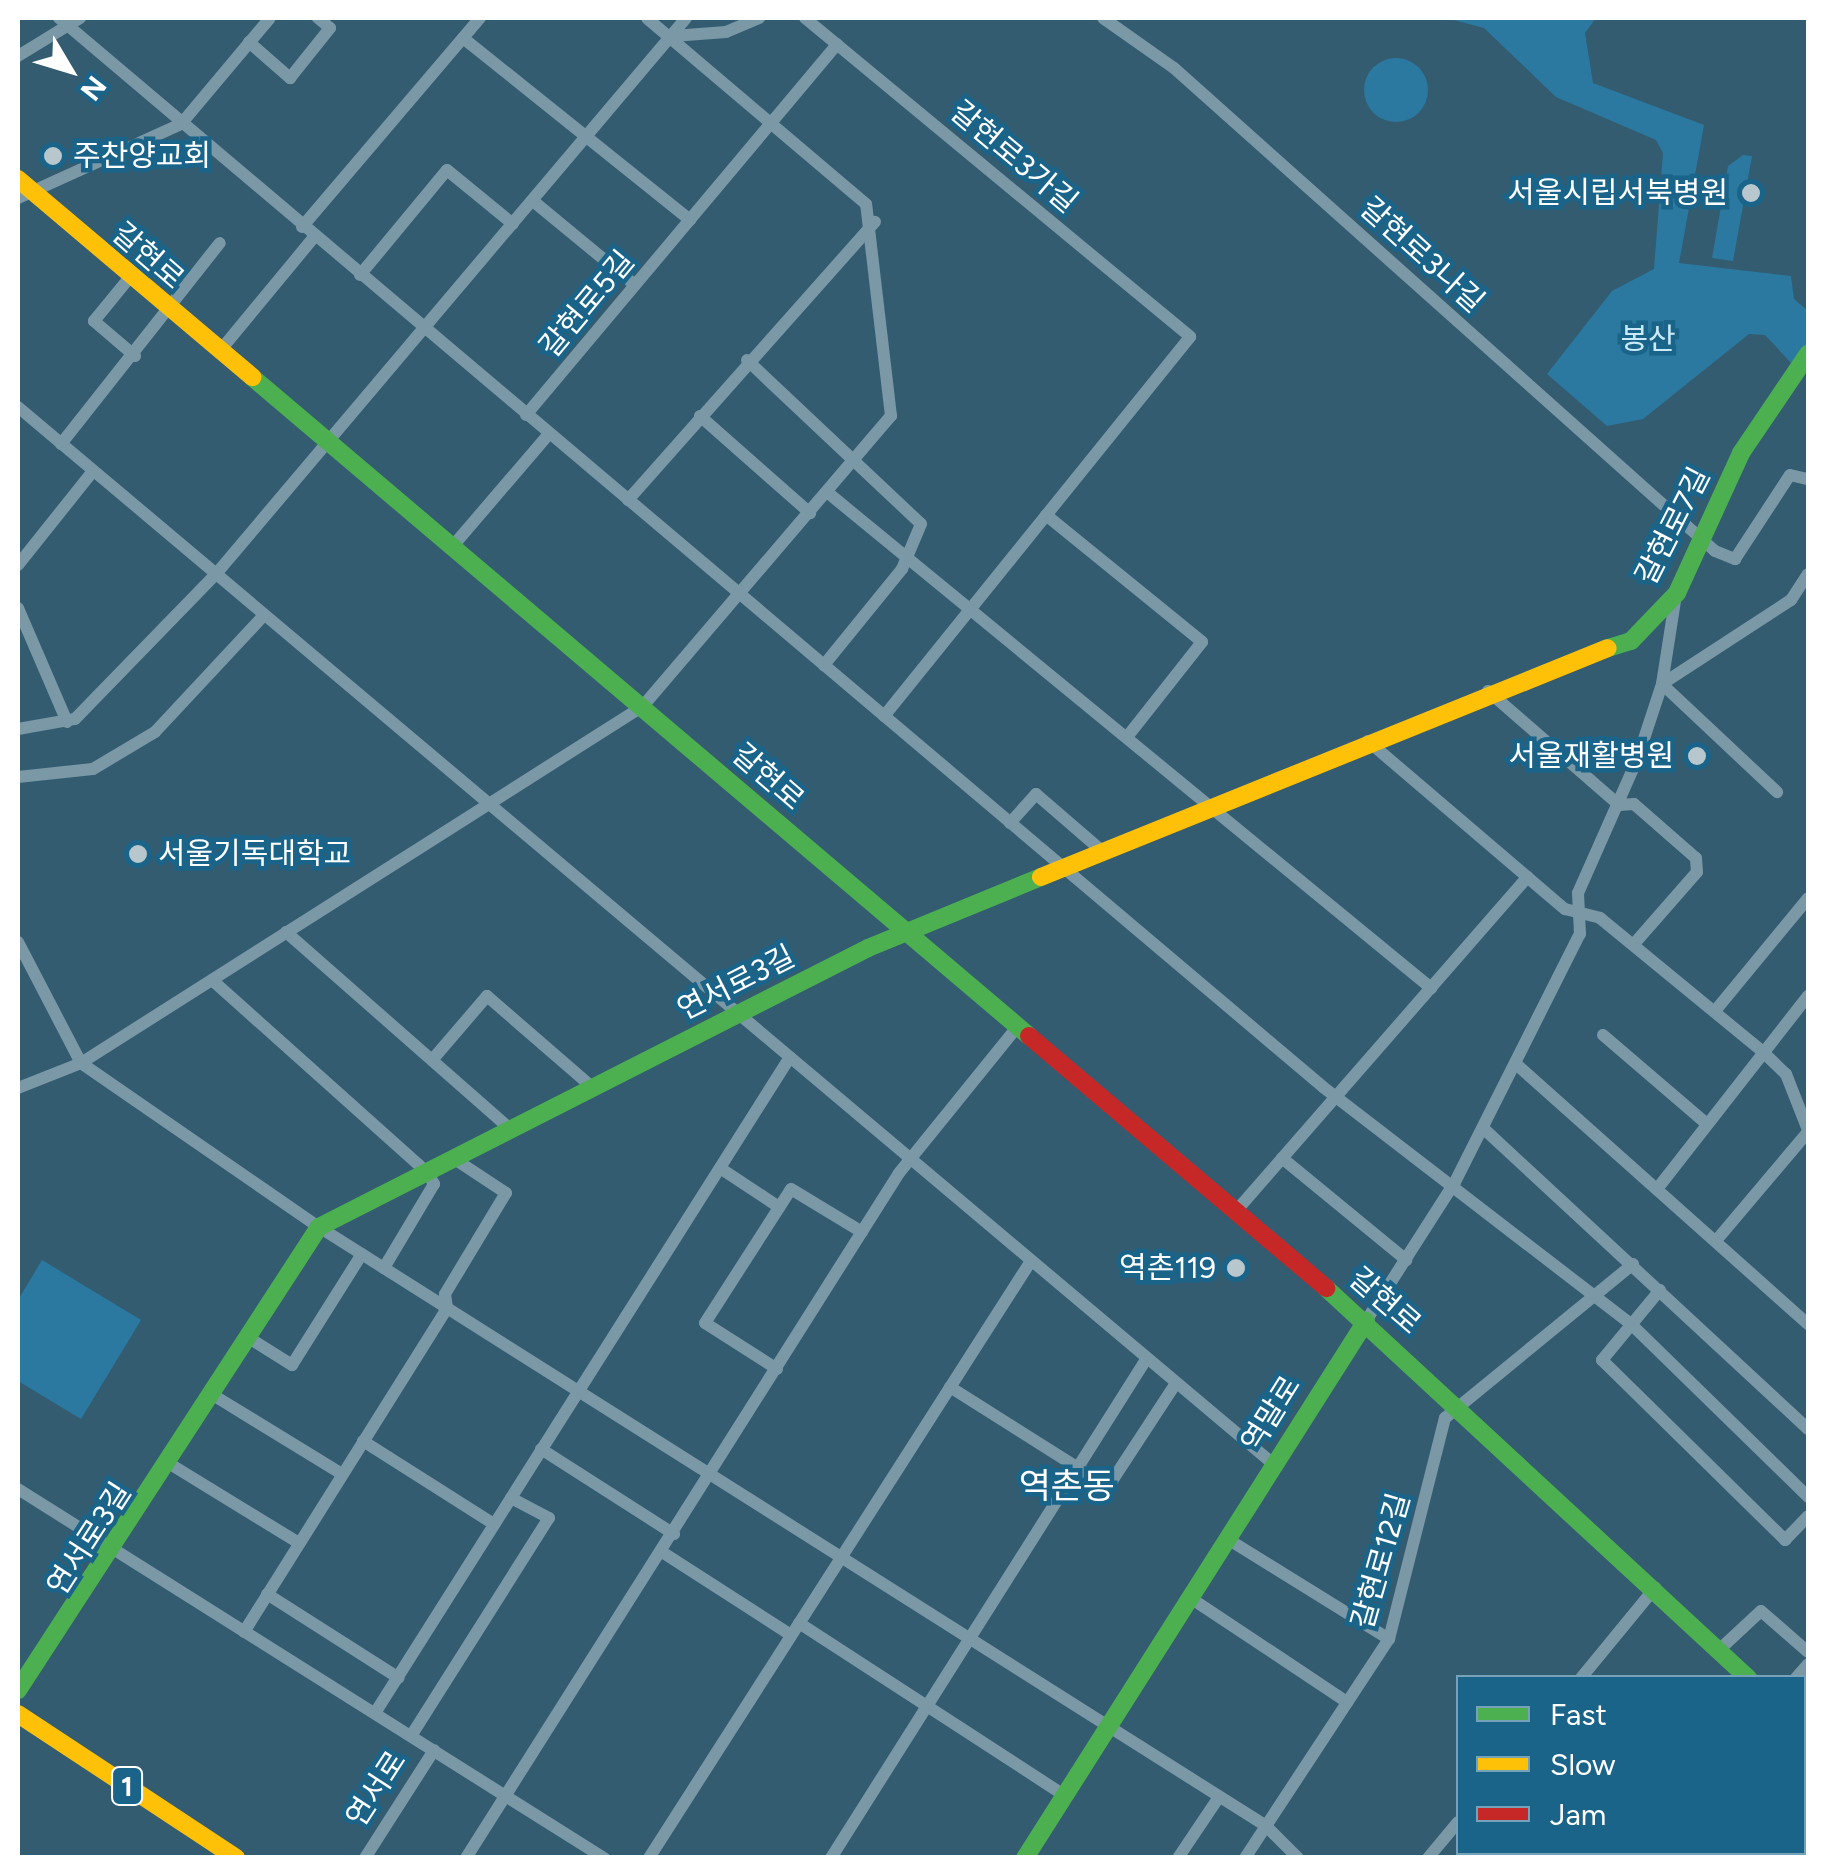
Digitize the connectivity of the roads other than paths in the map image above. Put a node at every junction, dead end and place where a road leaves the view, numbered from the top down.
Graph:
1 (59, 18) edge
2 (80, 18) edge
3 (270, 18) edge
4 (318, 18) edge
5 (480, 18) edge
6 (647, 18) edge
7 (686, 18) edge
8 (759, 18) edge
9 (805, 18) edge
10 (1104, 18) edge
11 (70, 30) junction
12 (670, 36) junction
13 (463, 38) junction
14 (249, 42) junction
15 (837, 44) junction
16 (18, 56) edge
17 (772, 123) junction
18 (181, 124) junction
19 (586, 137) junction
20 (22, 189) edge
21 (533, 200) junction
22 (690, 220) junction
23 (875, 222) junction
24 (513, 224) junction
25 (302, 227) junction
26 (314, 237) junction
27 (220, 243) dead end
28 (360, 275) junction
29 (130, 277) junction
30 (635, 285) junction
31 (170, 311) junction
32 (424, 330) junction
33 (219, 352) junction
34 (1808, 354) edge
35 (135, 356) junction
36 (747, 360) junction
37 (18, 407) edge
38 (526, 415) junction
39 (700, 416) junction
40 (549, 434) junction
41 (327, 443) junction
42 (61, 444) junction
43 (854, 461) junction
44 (93, 471) junction
45 (1808, 479) edge
46 (828, 492) junction
47 (628, 500) junction
48 (810, 513) junction
49 (1046, 515) junction
50 (1698, 540) junction
51 (452, 548) junction
52 (904, 556) junction
53 (18, 565) edge
54 (216, 574) junction
55 (1808, 574) edge
56 (1676, 593) junction
57 (742, 595) junction
58 (18, 608) edge
59 (264, 615) junction
60 (966, 615) junction
61 (824, 664) junction
62 (1662, 684) junction
63 (1488, 692) junction
64 (643, 706) junction
65 (884, 716) junction
66 (67, 722) junction
67 (18, 729) edge
68 (1126, 737) junction
69 (1368, 741) junction
70 (18, 777) edge
71 (1778, 792) dead end
72 (490, 803) junction
73 (1213, 805) junction
74 (1619, 806) junction
75 (1010, 823) junction
76 (1102, 851) junction
77 (1064, 868) junction
78 (1528, 877) junction
79 (1808, 898) edge
80 (1579, 915) junction
81 (286, 932) junction
82 (907, 932) junction
83 (18, 942) edge
84 (1633, 945) junction
85 (212, 980) junction
86 (1431, 988) junction
87 (1808, 996) edge
88 (1715, 1011) junction
89 (738, 1013) junction
90 (1018, 1025) junction
91 (1602, 1036) dead end
92 (1763, 1052) junction
93 (790, 1058) junction
94 (433, 1059) junction
95 (81, 1064) junction
96 (1516, 1064) junction
97 (592, 1087) junction
98 (18, 1088) edge
99 (1336, 1097) junction
100 (1808, 1122) edge
101 (1708, 1124) junction
102 (1484, 1128) junction
103 (510, 1130) junction
104 (453, 1158) junction
105 (911, 1158) junction
106 (1282, 1158) junction
107 (720, 1168) junction
108 (428, 1172) junction
109 (1455, 1182) junction
110 (1661, 1184) junction
111 (779, 1207) junction
112 (1237, 1210) junction
113 (319, 1227) junction
114 (862, 1232) junction
115 (1720, 1236) junction
116 (362, 1254) junction
117 (1031, 1260) junction
118 (1406, 1260) junction
119 (1632, 1264) junction
120 (384, 1268) junction
121 (1660, 1290) junction
122 (1594, 1294) junction
123 (447, 1308) junction
124 (1366, 1322) junction
125 (1807, 1322) edge
126 (1632, 1324) junction
127 (249, 1338) junction
128 (1147, 1358) junction
129 (777, 1369) junction
130 (1176, 1383) junction
131 (950, 1387) junction
132 (578, 1391) junction
133 (214, 1394) junction
134 (1464, 1409) junction
135 (1808, 1429) edge
136 (363, 1441) junction
137 (541, 1448) junction
138 (1272, 1463) junction
139 (170, 1464) junction
140 (1078, 1467) junction
141 (713, 1472) junction
142 (342, 1474) junction
143 (18, 1489) edge
144 (1808, 1497) edge
145 (511, 1498) junction
146 (1808, 1516) edge
147 (494, 1524) junction
148 (674, 1534) junction
149 (1226, 1538) junction
150 (300, 1543) junction
151 (115, 1551) junction
152 (662, 1552) junction
153 (842, 1554) junction
154 (1655, 1588) junction
155 (267, 1594) junction
156 (1189, 1597) junction
157 (795, 1629) junction
158 (244, 1632) junction
159 (970, 1635) junction
160 (1389, 1640) junction
161 (1719, 1650) junction
162 (1808, 1652) edge
163 (1583, 1675) edge
164 (1745, 1675) edge
165 (399, 1678) junction
166 (18, 1690) edge
167 (1347, 1702) junction
168 (926, 1705) junction
169 (374, 1713) junction
170 (18, 1714) edge
171 (1108, 1724) junction
172 (412, 1736) junction
173 (434, 1750) junction
174 (1064, 1795) junction
175 (506, 1796) junction
176 (1220, 1797) junction
177 (1456, 1824) edge
178 (1266, 1826) junction
179 (1298, 1857) edge
180 (236, 1858) edge
181 (365, 1858) edge
182 (466, 1858) edge
183 (604, 1858) edge
184 (649, 1858) edge
185 (831, 1858) edge
186 (1025, 1858) edge
187 (1178, 1858) edge
188 (1246, 1858) edge
189 (1428, 1858) edge

1 - 11 street
2 - 11 street
3 - 14 street
4 - 14 street
5 - 13 street
6 - 12 street
7 - 12 street
8 - 12 street
9 - 15 street, 갈현로3가길
10 - 50 street, 갈현로3나길
11 - 16 street
11 - 18 street
12 - 17 street
12 - 19 street
13 - 19 street
13 - 25 street
14 - 18 street
15 - 17 street, 갈현로5길
15 - 49 street, 갈현로3가길
17 - 22 street, 갈현로5길
17 - 23 street
18 - 20 street
18 - 25 street
19 - 21 street
19 - 22 street
20 - 29 street, 갈현로
21 - 24 street
21 - 30 street
22 - 30 street, 갈현로5길
23 - 36 street
23 - 43 street
24 - 28 street
24 - 32 street
25 - 26 street
26 - 28 street
26 - 33 street
27 - 31 street
28 - 32 street
29 - 31 street, 갈현로
29 - 35 street
30 - 38 street, 갈현로5길
31 - 33 street, 갈현로
31 - 35 street
32 - 38 street
32 - 41 street
33 - 41 street, 갈현로
34 - 50 street, 갈현로7길
35 - 42 street
36 - 39 street
36 - 43 street
37 - 42 street
38 - 40 street
39 - 47 street
39 - 48 street
40 - 47 street
40 - 51 street
41 - 51 street, 갈현로
41 - 54 street
42 - 44 street
43 - 46 street
43 - 52 street
44 - 53 street
44 - 54 street
45 - 50 street
46 - 48 street
46 - 52 street
47 - 57 street
48 - 57 street
49 - 60 street
49 - 68 street
50 - 56 street, 갈현로7길
51 - 64 street, 갈현로
52 - 60 street
52 - 61 street
54 - 59 street
54 - 66 street
55 - 62 street
56 - 62 street
56 - 63 street, 갈현로7길
57 - 61 street
57 - 64 street
58 - 66 street
59 - 70 street
59 - 72 street
60 - 65 street
60 - 68 street
61 - 65 street
62 - 71 street
62 - 74 street
63 - 69 street, 갈현로7길
63 - 74 street
64 - 72 street
64 - 82 street, 갈현로
65 - 75 street
66 - 67 street
68 - 73 street
69 - 73 street, 갈현로7길
69 - 78 street
72 - 81 street
72 - 89 street
73 - 76 street, 갈현로7길
73 - 86 street
74 - 80 street
74 - 84 street
75 - 76 street
75 - 77 street
76 - 77 street, 갈현로7길
77 - 82 street, 갈현로7길
77 - 99 street
78 - 80 street
78 - 86 street
79 - 88 street
80 - 84 street
80 - 96 street
81 - 85 street
81 - 94 street
82 - 89 street, 연서로3길
82 - 90 street, 갈현로
83 - 95 street
84 - 88 street
85 - 95 street
85 - 108 street
86 - 99 street
87 - 92 street
88 - 92 street
89 - 93 street
89 - 97 street, 연서로3길
90 - 105 street
90 - 112 street, 갈현로
91 - 101 street
92 - 100 street
92 - 101 street
93 - 105 street
93 - 107 street
94 - 97 street
94 - 103 street
95 - 98 street
95 - 113 street
96 - 102 street
96 - 110 street
97 - 103 street, 연서로3길
99 - 106 street
99 - 109 street
100 - 115 street
101 - 110 street
102 - 109 street
102 - 119 street
103 - 104 street, 연서로3길
104 - 108 street, 연서로3길
104 - 123 street
105 - 114 street
105 - 117 street
106 - 112 street
106 - 118 street
107 - 111 street
107 - 132 street
108 - 113 street, 연서로3길
108 - 120 street
109 - 118 street
109 - 122 street
110 - 115 street
111 - 114 street
111 - 129 street
112 - 124 street, 갈현로
113 - 116 street
113 - 127 street, 연서로3길
114 - 129 street
115 - 125 street
116 - 120 street
116 - 127 street
117 - 128 street
117 - 131 street
118 - 124 street
119 - 121 street
119 - 122 street
120 - 123 street
121 - 126 street
121 - 135 street
122 - 126 street
122 - 134 street
123 - 132 street
123 - 136 street
124 - 134 street, 갈현로
124 - 138 street, 역말로
126 - 144 street
126 - 146 street
127 - 133 street, 연서로3길
128 - 130 street
128 - 140 street
129 - 141 street
130 - 138 street
130 - 140 street
131 - 140 street
131 - 153 street
132 - 137 street
132 - 141 street
133 - 139 street, 연서로3길
133 - 142 street
134 - 154 street, 갈현로
134 - 160 street, 갈현로12길
136 - 142 street
136 - 147 street
137 - 145 street
137 - 148 street
138 - 149 street, 역말로
139 - 150 street, 연서로3길
139 - 151 street, 연서로3길
140 - 159 street
141 - 148 street
141 - 153 street
142 - 150 street
143 - 151 street
145 - 147 street
145 - 172 street
147 - 165 street
148 - 152 street
149 - 156 street, 역말로
149 - 160 street
150 - 155 street
151 - 158 street
151 - 166 street, 연서로3길
152 - 157 street
152 - 175 street
153 - 157 street
153 - 159 street
154 - 161 street, 갈현로
154 - 163 street
155 - 158 street
155 - 165 street
156 - 167 street
156 - 171 street, 역말로
157 - 168 street
157 - 184 street
158 - 169 street
159 - 168 street
159 - 171 street
160 - 167 street, 갈현로12길
161 - 162 street
161 - 164 street, 갈현로
165 - 169 street
167 - 178 street, 갈현로12길
168 - 174 street
168 - 185 street
169 - 172 street
170 - 180 street, 1
171 - 174 street, 역말로
171 - 176 street
172 - 173 street
173 - 175 street
173 - 181 street, 연서로
174 - 186 street, 역말로
175 - 182 street
175 - 183 street
176 - 178 street
176 - 187 street
177 - 189 street
178 - 179 street
178 - 188 street, 갈현로12길

